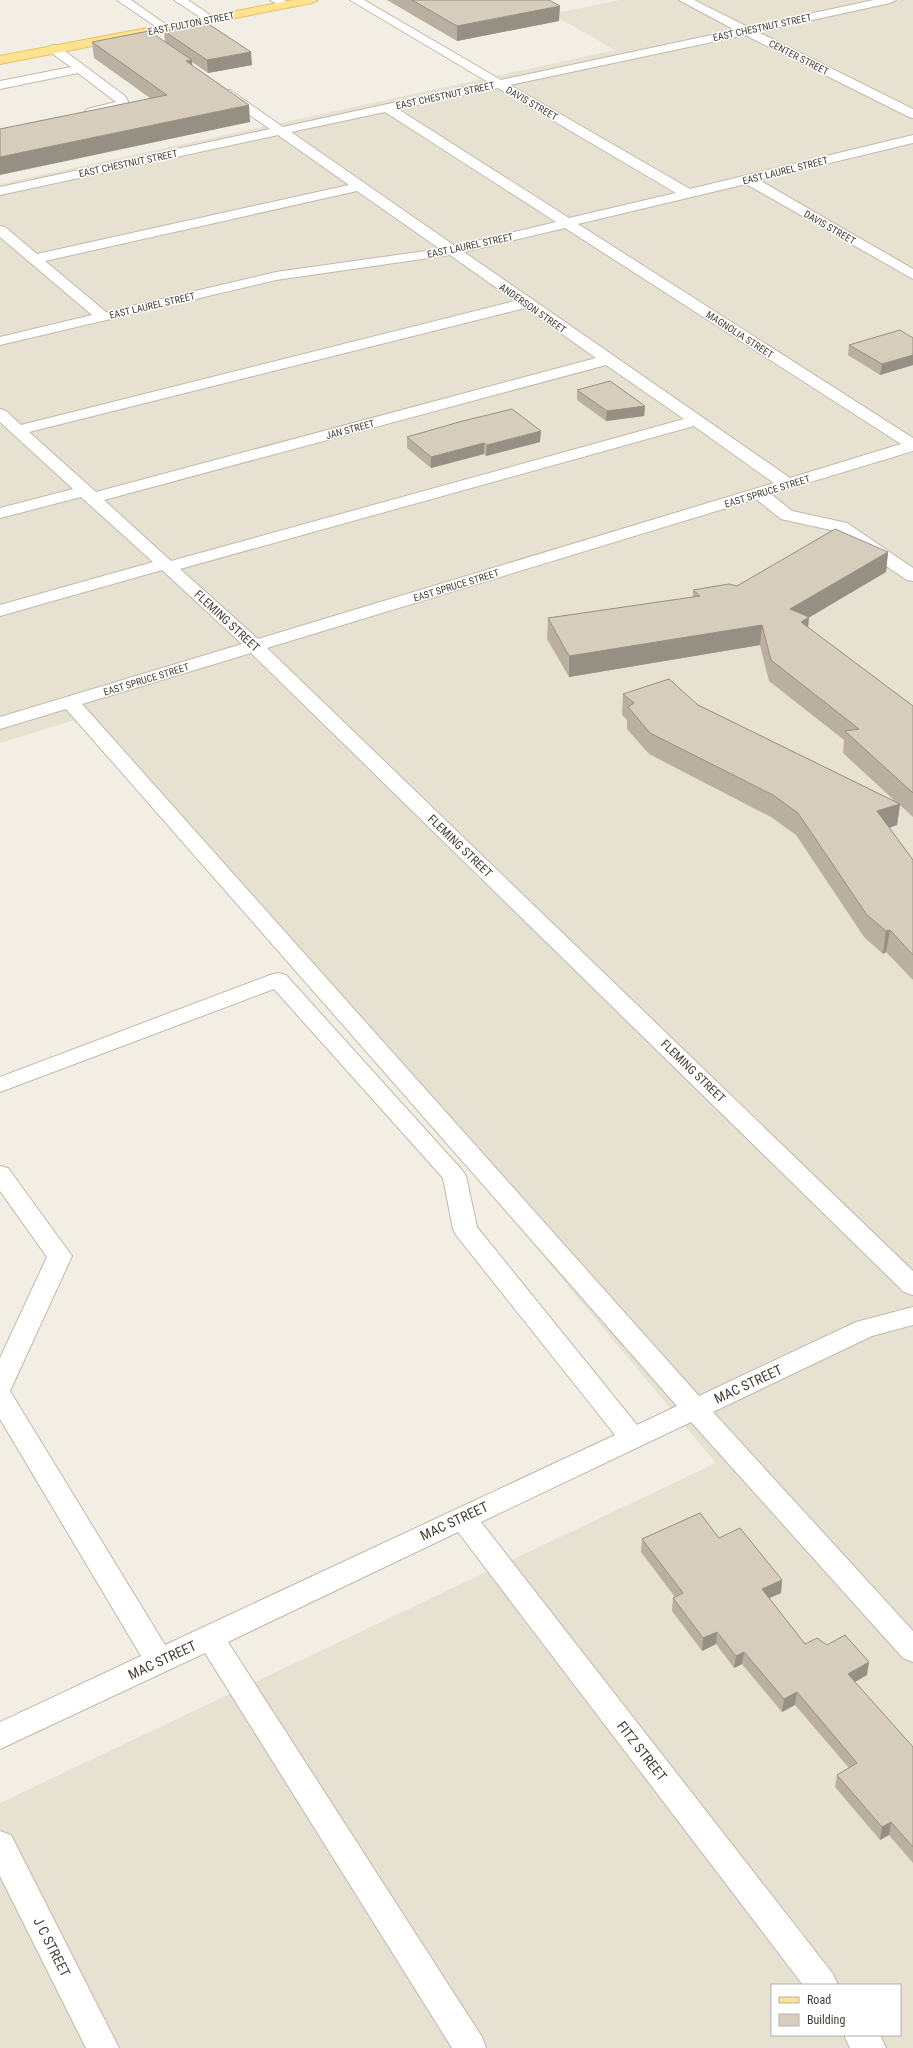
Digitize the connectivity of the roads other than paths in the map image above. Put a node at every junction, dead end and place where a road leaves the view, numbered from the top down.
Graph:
1 (123, 0) edge
2 (180, 0) edge
3 (312, 0) edge
4 (356, 0) edge
5 (685, 0) edge
6 (890, 0) edge
7 (280, 3) edge
8 (210, 19) junction
9 (165, 28) junction
10 (746, 30) junction
11 (140, 32) junction
12 (152, 41) edge
13 (54, 49) junction
14 (0, 60) edge
15 (80, 69) junction
16 (498, 83) junction
17 (0, 85) edge
18 (216, 86) edge
19 (386, 108) junction
20 (81, 114) edge
21 (913, 114) edge
22 (280, 130) junction
23 (913, 139) edge
24 (747, 179) junction
25 (360, 186) junction
26 (0, 191) edge
27 (688, 194) junction
28 (567, 223) junction
29 (0, 230) edge
30 (452, 251) junction
31 (36, 260) junction
32 (913, 275) edge
33 (526, 303) junction
34 (103, 317) junction
35 (0, 341) edge
36 (606, 360) junction
37 (6, 421) edge
38 (695, 421) junction
39 (913, 446) edge
40 (787, 484) junction
41 (759, 493) junction
42 (89, 494) junction
43 (0, 513) edge
44 (167, 566) junction
45 (913, 576) edge
46 (0, 611) edge
47 (255, 646) junction
48 (70, 702) junction
49 (0, 723) edge
50 (0, 1085) edge
51 (0, 1174) edge
52 (913, 1286) edge
53 (913, 1316) edge
54 (0, 1385) edge
55 (0, 1397) edge
56 (695, 1409) junction
57 (632, 1438) junction
58 (462, 1517) junction
59 (210, 1637) junction
60 (913, 1650) edge
61 (159, 1660) junction
62 (0, 1736) edge
63 (0, 1845) edge
64 (821, 1984) edge
65 (861, 2036) edge
66 (103, 2048) edge
67 (470, 2048) edge
68 (870, 2048) edge

1 - 9 street
2 - 8 street
3 - 7 main road, EAST FULTON STREET
4 - 16 street, DAVIS STREET
5 - 10 street, CENTER STREET
6 - 10 street, EAST CHESTNUT STREET
7 - 8 main road, EAST FULTON STREET
8 - 9 main road, EAST FULTON STREET
9 - 11 main road, EAST FULTON STREET
10 - 16 street, EAST CHESTNUT STREET
10 - 21 street, CENTER STREET
11 - 12 street
11 - 13 main road, EAST FULTON STREET
13 - 14 main road, EAST FULTON STREET
13 - 15 street
15 - 17 street
15 - 20 street
16 - 19 street, EAST CHESTNUT STREET
16 - 27 street, DAVIS STREET
18 - 22 street, ANDERSON STREET
19 - 22 street, EAST CHESTNUT STREET
19 - 28 street, MAGNOLIA STREET
22 - 25 street, ANDERSON STREET
22 - 26 street, EAST CHESTNUT STREET
23 - 24 street, EAST LAUREL STREET
24 - 27 street, EAST LAUREL STREET
24 - 32 street, DAVIS STREET
25 - 30 street, ANDERSON STREET
25 - 31 street
27 - 28 street, EAST LAUREL STREET
28 - 30 street, EAST LAUREL STREET
28 - 39 street, MAGNOLIA STREET
29 - 31 street
30 - 33 street, ANDERSON STREET
30 - 34 street, EAST LAUREL STREET
31 - 34 street
33 - 36 street, ANDERSON STREET
33 - 37 street
34 - 35 street, EAST LAUREL STREET
36 - 38 street, ANDERSON STREET
36 - 42 street, JAN STREET
37 - 42 street, FLEMING STREET
38 - 40 street, ANDERSON STREET
38 - 44 street
39 - 40 street, EAST SPRUCE STREET
40 - 41 street, EAST SPRUCE STREET
41 - 45 street
41 - 47 street, EAST SPRUCE STREET
42 - 43 street, JAN STREET
42 - 44 street, FLEMING STREET
44 - 46 street
44 - 47 street, FLEMING STREET
47 - 48 street, EAST SPRUCE STREET
47 - 52 street, FLEMING STREET
48 - 49 street, EAST SPRUCE STREET
48 - 56 street
50 - 57 street
51 - 54 street
53 - 56 street, MAC STREET
55 - 61 street
56 - 57 street, MAC STREET
56 - 60 street
57 - 58 street, MAC STREET
58 - 59 street, MAC STREET
58 - 64 street, FITZ STREET
59 - 61 street, MAC STREET
59 - 67 street
61 - 62 street, MAC STREET
63 - 66 street, J C STREET
65 - 68 street

